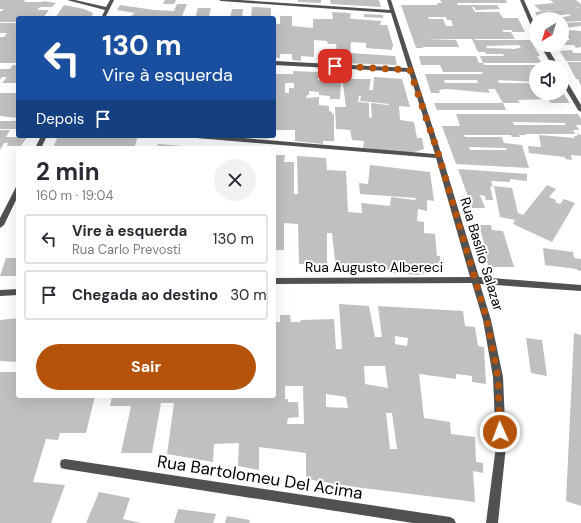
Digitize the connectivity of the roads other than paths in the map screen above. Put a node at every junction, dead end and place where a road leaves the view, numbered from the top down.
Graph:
1 (68, 0) edge
2 (112, 0) edge
3 (221, 0) edge
4 (389, 0) edge
5 (522, 0) edge
6 (108, 9) junction
7 (392, 12) junction
8 (104, 16) edge
9 (529, 16) edge
10 (276, 63) edge
11 (410, 70) junction
12 (569, 90) edge
13 (581, 110) edge
14 (220, 138) edge
15 (439, 156) junction
16 (16, 193) edge
17 (0, 225) edge
18 (474, 280) junction
19 (276, 281) edge
20 (581, 288) edge
21 (16, 292) edge
22 (0, 293) edge
23 (66, 464) dead end
24 (450, 523) edge
25 (492, 523) edge

1 - 6 street
2 - 6 street
3 - 7 street
4 - 7 street, Rua Basílio Salazar
5 - 9 street
6 - 8 street
7 - 11 street, Rua Basílio Salazar
10 - 11 street
11 - 15 street, Rua Basílio Salazar
12 - 13 street
14 - 15 street
15 - 18 street, Rua Basílio Salazar
16 - 17 street
18 - 19 street, Rua Augusto Albereci
18 - 20 street, Rua Augusto Albereci
18 - 25 street, Rua Basílio Salazar
21 - 22 street
23 - 24 street, Rua Bartolomeu Del Acima

